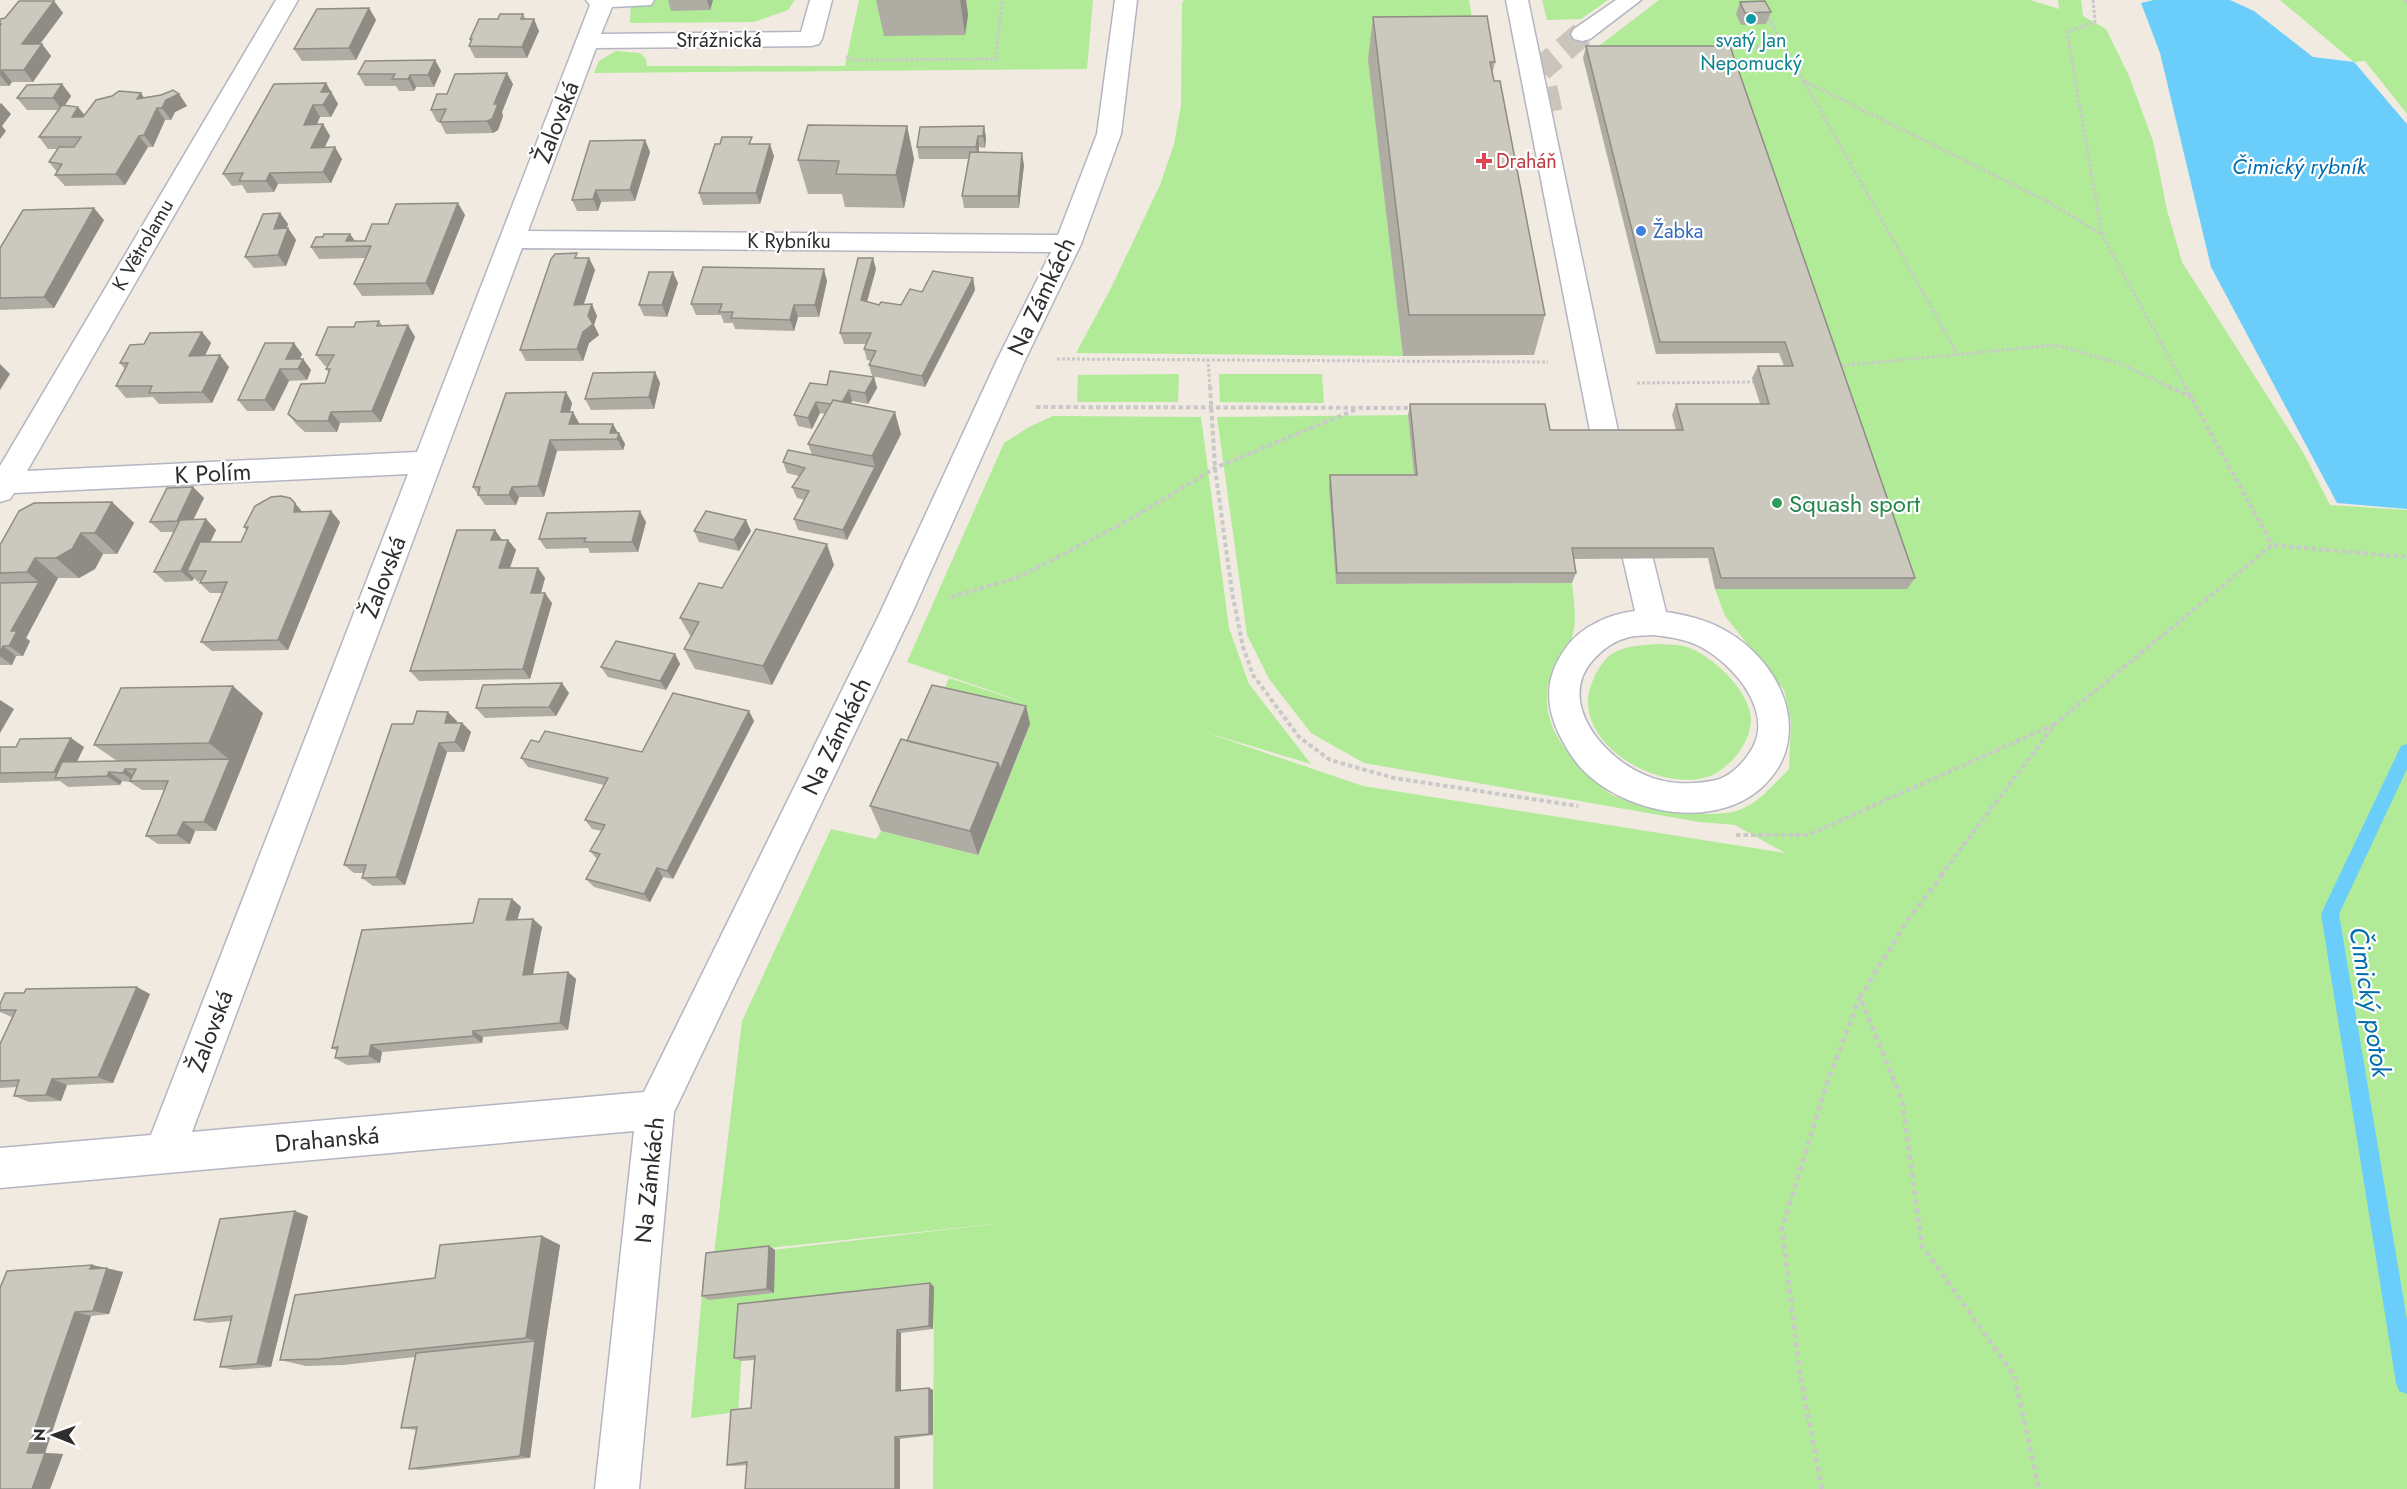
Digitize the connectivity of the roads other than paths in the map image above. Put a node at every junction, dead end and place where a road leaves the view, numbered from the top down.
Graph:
1 (287, 0) edge
2 (597, 0) edge
3 (603, 0) edge
4 (643, 0) edge
5 (821, 0) edge
6 (1126, 0) edge
7 (1517, 0) edge
8 (1630, 0) edge
9 (1582, 34) tunnel mouth
10 (587, 41) junction
11 (511, 239) junction
12 (1068, 244) junction
13 (1606, 441) edge
14 (427, 462) junction
15 (1, 486) edge
16 (1638, 559) edge
17 (1653, 622) junction
18 (655, 1110) junction
19 (164, 1154) junction
20 (0, 1168) edge
21 (616, 1489) edge

1 - 15 street, K Větrolamu
2 - 3 street
3 - 4 street
3 - 10 street, Žalovská
5 - 10 street, Strážnická
6 - 12 street, Na Zámkách
7 - 13 street
8 - 9 street
10 - 11 street, Žalovská
11 - 12 street, K Rybníku
11 - 14 street, Žalovská
12 - 18 street, Na Zámkách
14 - 15 street, K Polím
14 - 19 street, Žalovská
16 - 17 street
17 - 17 street
18 - 19 street, Drahanská
18 - 21 street, Na Zámkách
19 - 20 street, Drahanská

